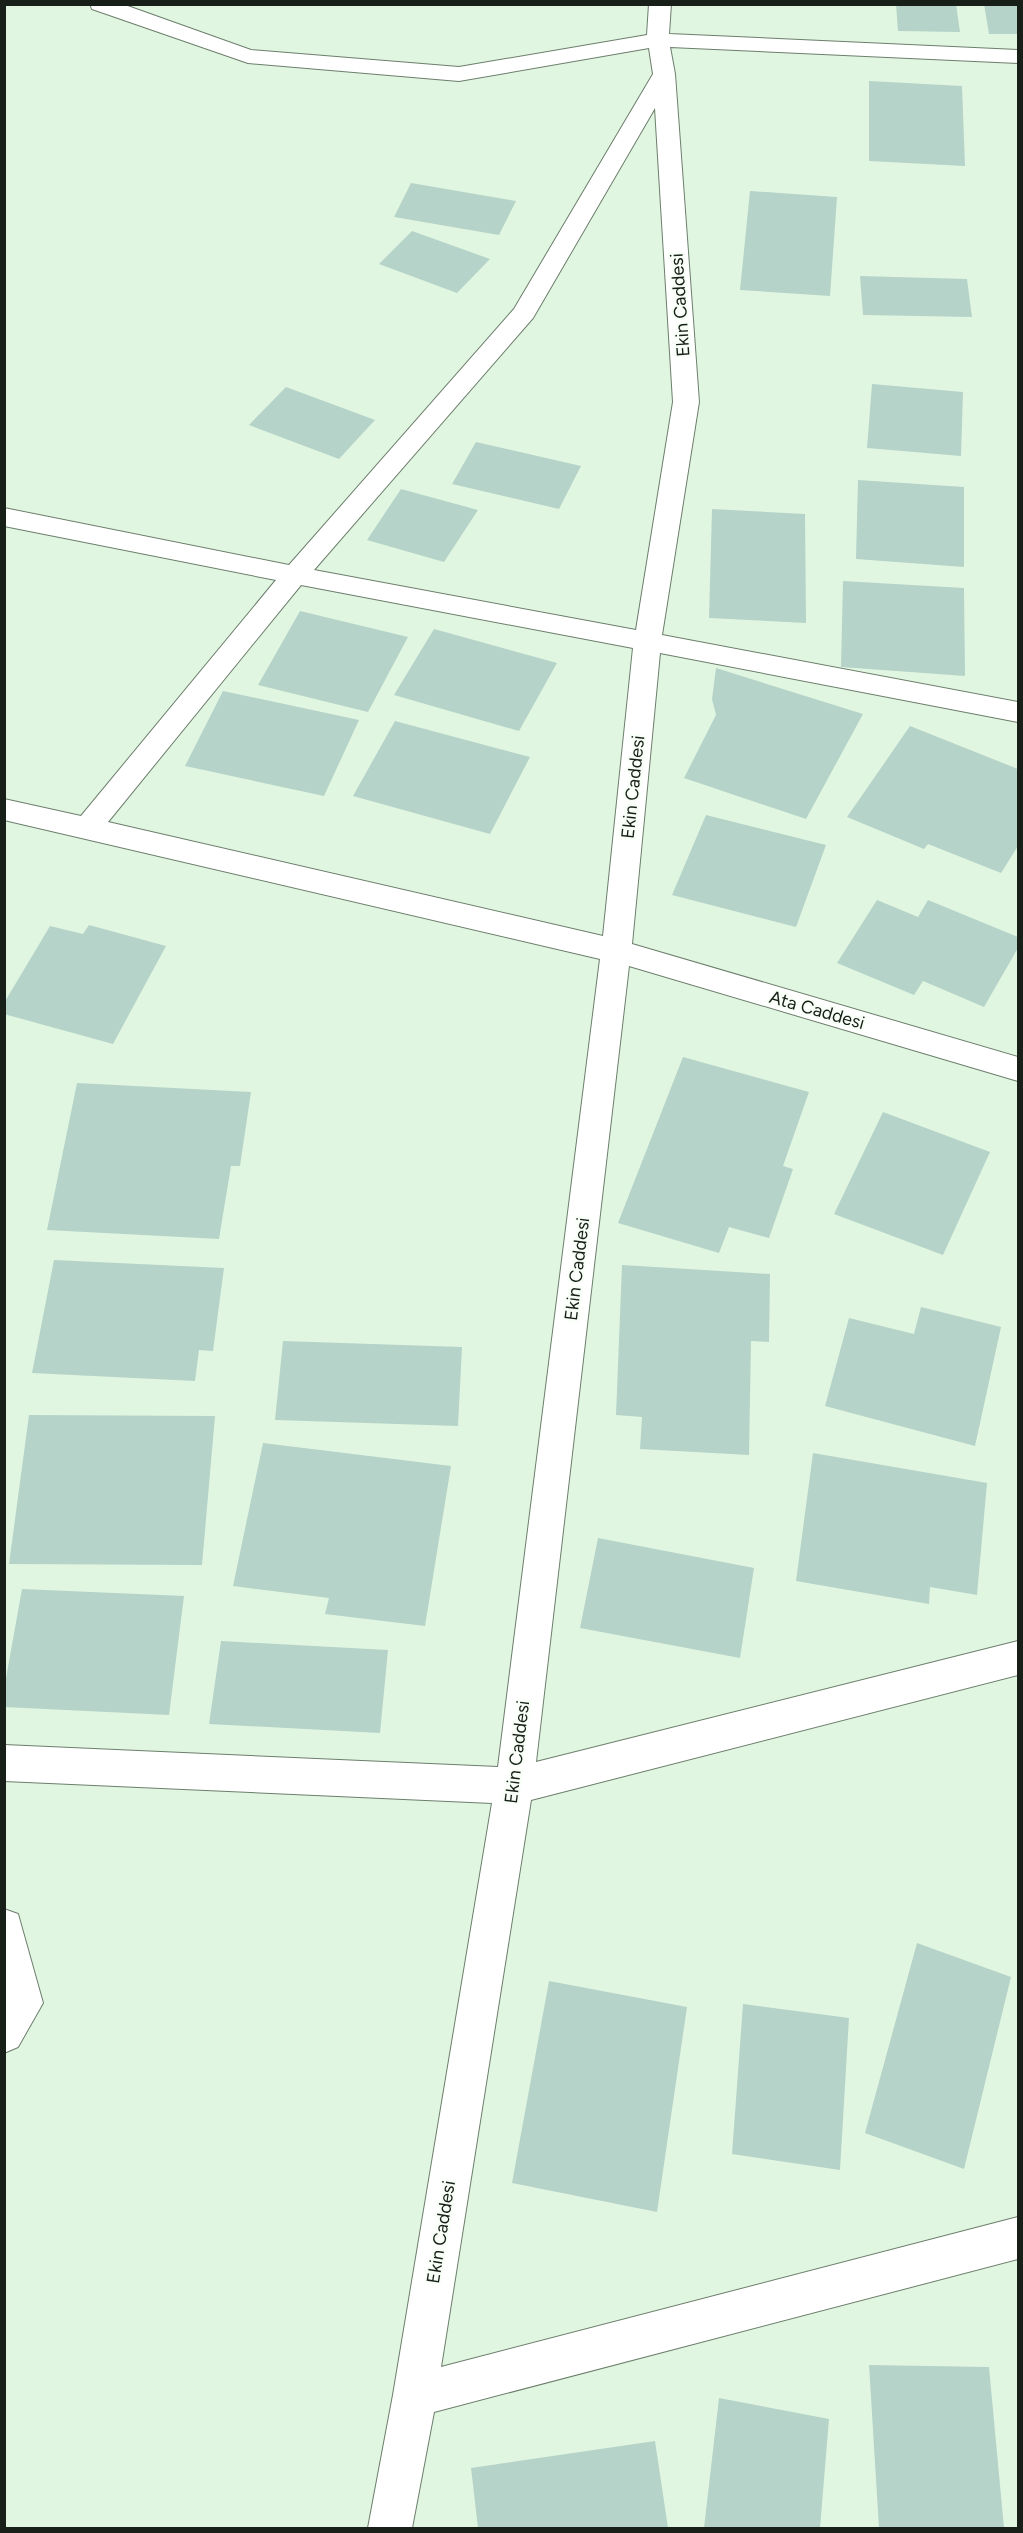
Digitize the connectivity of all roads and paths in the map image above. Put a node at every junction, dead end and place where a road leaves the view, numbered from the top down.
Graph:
1 (100, 4) edge
2 (660, 4) edge
3 (658, 40) junction
4 (1018, 56) edge
5 (664, 74) junction
6 (4, 518) edge
7 (293, 577) junction
8 (648, 639) junction
9 (1018, 712) edge
10 (4, 809) edge
11 (88, 827) junction
12 (616, 951) junction
13 (1018, 1069) edge
14 (1018, 1658) edge
15 (4, 1763) edge
16 (514, 1786) junction
17 (4, 1928) edge
18 (4, 2033) edge
19 (1018, 2238) edge
20 (415, 2395) junction
21 (390, 2529) edge

1 - 3 street
2 - 3 street, Ekin Caddesi
3 - 4 street
3 - 5 street, Ekin Caddesi
5 - 7 street
5 - 8 street, Ekin Caddesi
6 - 7 street
7 - 8 street
7 - 11 street
8 - 9 street
8 - 12 street, Ekin Caddesi
10 - 11 street, Ata Caddesi
11 - 12 street, Ata Caddesi
12 - 13 street, Ata Caddesi
12 - 16 street, Ekin Caddesi
14 - 16 street
15 - 16 street
16 - 20 street, Ekin Caddesi
17 - 18 street
19 - 20 street
20 - 21 street, Ekin Caddesi

